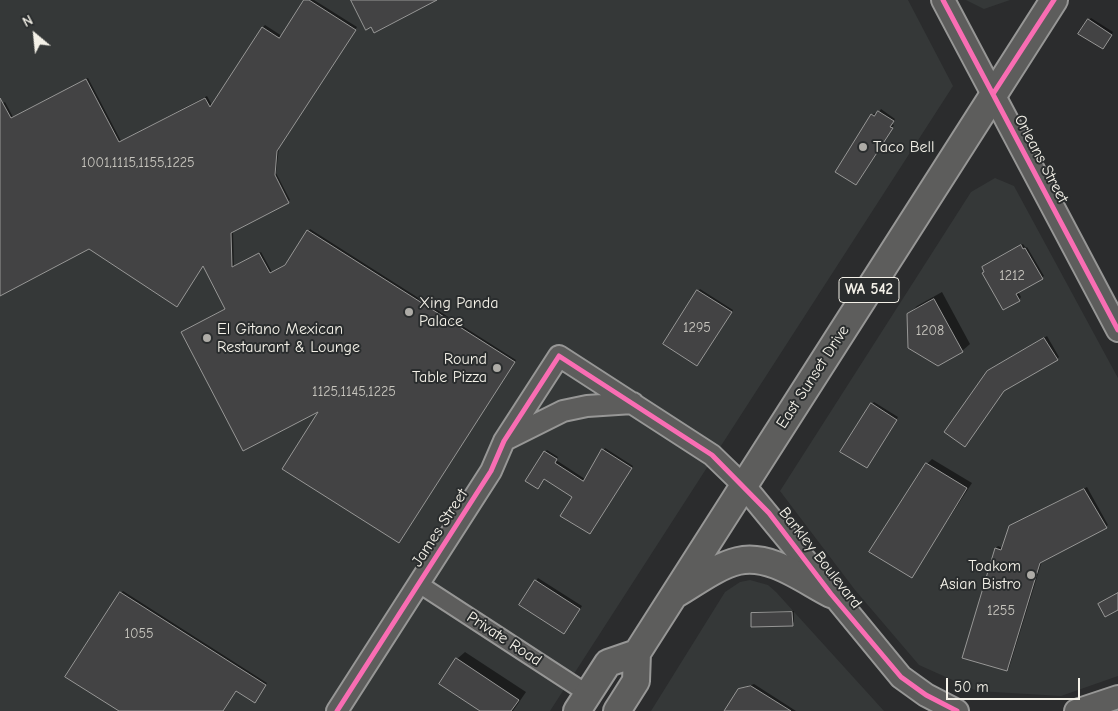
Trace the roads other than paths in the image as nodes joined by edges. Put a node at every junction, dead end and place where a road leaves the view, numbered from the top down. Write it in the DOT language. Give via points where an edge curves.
graph roads {
  1 [pos="943,0"];
  2 [pos="1054,0"];
  3 [pos="993,94"];
  4 [pos="1118,330"];
  5 [pos="559,356"];
  6 [pos="633,403"];
  7 [pos="504,441"];
  8 [pos="744,486"];
  9 [pos="419,584"];
  10 [pos="832,594"];
  11 [pos="673,595"];
  12 [pos="637,653"];
  13 [pos="1118,697"];
  14 [pos="583,702"];
  15 [pos="337,711"];
  16 [pos="617,711"];
  17 [pos="957,711"];
  18 [pos="1076,711"];
  1 -- 3 [label="main road, Orleans Street"];
  2 -- 3 [label="main road, East Sunset Drive / WA 542"];
  3 -- 4 [label="main road, Orleans Street"];
  3 -- 8 [label="main road, East Sunset Drive / WA 542"];
  5 -- 6 [label="street, Barkley Boulevard"];
  5 -- 7 [label="street, James Street"];
  6 -- 7 [label="street" via="564,411"];
  6 -- 8 [label="street, Barkley Boulevard" via="712,455"];
  7 -- 9 [label="street, James Street" via="491,471"];
  8 -- 10 [label="main road, Barkley Boulevard"];
  8 -- 11 [label="main road, East Sunset Drive / WA 542"];
  9 -- 14 [label="street, Private Road"];
  9 -- 15 [label="street, James Street"];
  10 -- 11 [label="main road" via="772,564 751,559 728,564"];
  10 -- 17 [label="main road, Barkley Boulevard" via="901,677"];
  11 -- 12 [label="main road, East Sunset Drive / WA 542"];
  12 -- 14 [label="main road" via="608,663"];
  12 -- 16 [label="main road, East Sunset Drive / WA 542" via="636,681"];
  13 -- 18 [label="main road"];
}
